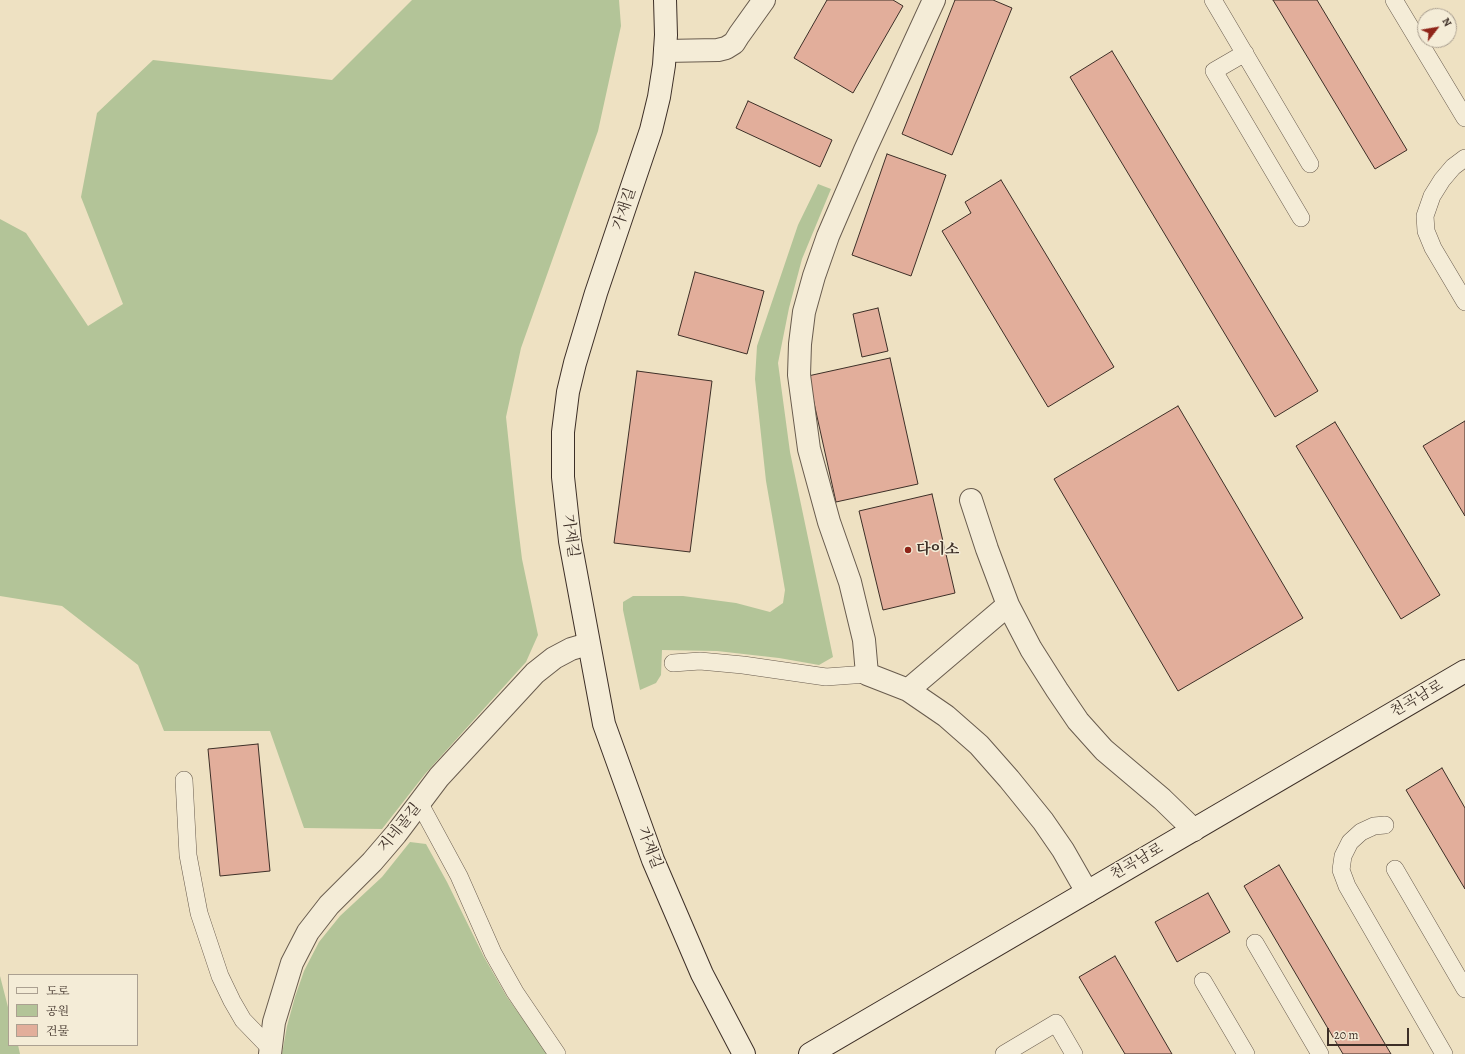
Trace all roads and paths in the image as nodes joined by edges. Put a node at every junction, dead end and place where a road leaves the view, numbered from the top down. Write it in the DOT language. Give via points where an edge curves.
graph roads {
  1 [pos="665,0"];
  2 [pos="764,0"];
  3 [pos="934,0"];
  4 [pos="1213,0"];
  5 [pos="1394,0"];
  6 [pos="665,51"];
  7 [pos="1244,53"];
  8 [pos="1465,118"];
  9 [pos="1465,158"];
  10 [pos="1310,164"];
  11 [pos="1301,218"];
  12 [pos="1465,302"];
  13 [pos="971,500"];
  14 [pos="1008,605"];
  15 [pos="588,644"];
  16 [pos="673,663"];
  17 [pos="1465,671"];
  18 [pos="867,674"];
  19 [pos="908,690"];
  20 [pos="184,780"];
  21 [pos="420,804"];
  22 [pos="1385,826"];
  23 [pos="1194,830"];
  24 [pos="1395,869"];
  25 [pos="1087,892"];
  26 [pos="1255,943"];
  27 [pos="1203,981"];
  28 [pos="1465,989"];
  29 [pos="270,1051"];
  30 [pos="557,1054"];
  31 [pos="744,1054"];
  32 [pos="810,1054"];
  33 [pos="1004,1054"];
  34 [pos="1074,1054"];
  35 [pos="1246,1054"];
  36 [pos="1320,1054"];
  37 [pos="1444,1054"];
  1 -- 6 [label="street, 가재길"];
  2 -- 6 [label="street" via="739,36 726,48"];
  3 -- 18 [label="street" via="828,236 804,312 800,344 799,375 809,449 829,522 850,582 864,640"];
  4 -- 7 [label="lane"];
  5 -- 8 [label="lane"];
  6 -- 15 [label="street, 가재길" via="659,97 651,130 594,300 568,392 563,432 563,477 570,541"];
  7 -- 10 [label="lane"];
  7 -- 11 [label="lane" via="1214,72"];
  9 -- 12 [label="lane" via="1442,180 1432,196 1426,216 1426,231 1433,248"];
  13 -- 14 [label="street"];
  14 -- 19 [label="street"];
  14 -- 23 [label="street" via="1031,650 1078,720 1104,750"];
  15 -- 21 [label="street, 지네골길" via="554,658 535,673 439,776"];
  15 -- 31 [label="street, 가재길" via="604,724 650,852 702,974"];
  16 -- 18 [label="lane" via="700,661 743,664 826,677"];
  17 -- 23 [label="street, 천곡남로"];
  18 -- 19 [label="street"];
  19 -- 25 [label="street" via="946,716 979,745 1009,779 1063,850"];
  20 -- 29 [label="lane" via="188,856 199,913 220,976 232,1002 243,1020"];
  21 -- 29 [label="street, 지네골길" via="372,862 329,905 308,932 292,963 282,994 274,1022"];
  21 -- 30 [label="lane" via="459,876 493,953 515,992"];
  22 -- 37 [label="lane" via="1374,826 1361,832 1350,842 1343,856 1341,870 1347,886"];
  23 -- 25 [label="street, 천곡남로"];
  24 -- 28 [label="lane"];
  25 -- 32 [label="street, 천곡남로"];
  26 -- 36 [label="lane"];
  27 -- 35 [label="lane"];
  33 -- 34 [label="lane" via="1056,1023"];
}
